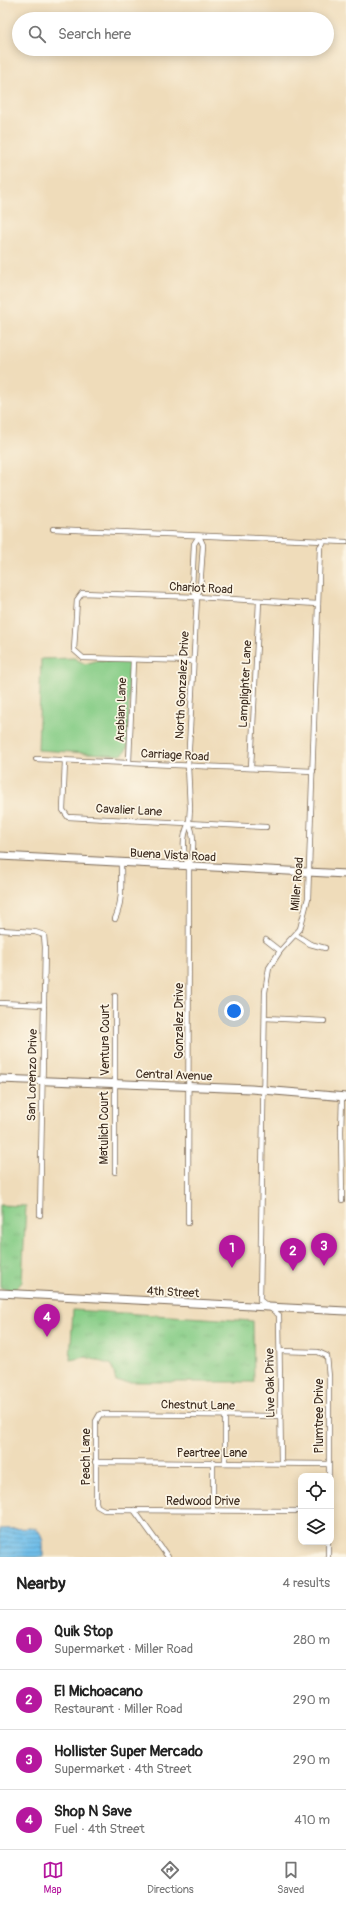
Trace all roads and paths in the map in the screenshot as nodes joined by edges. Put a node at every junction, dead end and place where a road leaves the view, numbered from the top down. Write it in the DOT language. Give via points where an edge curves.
graph roads {
  1 [pos="53,529"];
  2 [pos="199,536"];
  3 [pos="346,542"];
  4 [pos="323,543"];
  5 [pos="197,597"];
  6 [pos="259,601"];
  7 [pos="318,604"];
  8 [pos="133,660"];
  9 [pos="192,662"];
  10 [pos="36,759"];
  11 [pos="65,761"];
  12 [pos="129,762"];
  13 [pos="188,766"];
  14 [pos="251,768"];
  15 [pos="313,771"];
  16 [pos="190,823"];
  17 [pos="266,827"];
  18 [pos="0,856"];
  19 [pos="121,863"];
  20 [pos="189,866"];
  21 [pos="309,872"];
  22 [pos="346,874"];
  23 [pos="115,919"];
  24 [pos="0,930"];
  25 [pos="296,935"];
  26 [pos="266,940"];
  27 [pos="325,948"];
  28 [pos="280,951"];
  29 [pos="115,996"];
  30 [pos="0,1003"];
  31 [pos="44,1005"];
  32 [pos="265,1018"];
  33 [pos="324,1021"];
  34 [pos="0,1079"];
  35 [pos="42,1081"];
  36 [pos="114,1084"];
  37 [pos="189,1086"];
  38 [pos="264,1090"];
  39 [pos="344,1097"];
  40 [pos="114,1172"];
  41 [pos="342,1200"];
  42 [pos="40,1215"];
  43 [pos="188,1223"];
  44 [pos="0,1293"];
  45 [pos="269,1308"];
  46 [pos="346,1311"];
  47 [pos="280,1351"];
  48 [pos="115,1414"];
  49 [pos="225,1416"];
  50 [pos="281,1416"];
  51 [pos="95,1462"];
  52 [pos="213,1462"];
  53 [pos="225,1463"];
  54 [pos="281,1463"];
  55 [pos="329,1464"];
  56 [pos="329,1473"];
  57 [pos="106,1510"];
  58 [pos="134,1510"];
  59 [pos="213,1510"];
  60 [pos="298,1511"];
  61 [pos="328,1545"];
  62 [pos="168,1557"];
  63 [pos="328,1557"];
  1 -- 2 [label="street"];
  2 -- 4 [label="street"];
  2 -- 5 [label="street, North Gonzalez Drive" via="203,545"];
  2 -- 5 [label="street, North Gonzalez Drive" via="194,544 192,588"];
  3 -- 4 [label="street"];
  4 -- 7 [label="street, Miller Road" via="320,546"];
  5 -- 6 [label="street, Chariot Road"];
  5 -- 8 [label="street, Chariot Road" via="82,593 77,600 74,650 82,658"];
  5 -- 9 [label="street, North Gonzalez Drive"];
  6 -- 7 [label="street, Chariot Road"];
  6 -- 14 [label="street, Lamplighter Lane"];
  7 -- 15 [label="street, Miller Road"];
  8 -- 9 [label="street"];
  8 -- 12 [label="street, Arabian Lane"];
  9 -- 13 [label="street, North Gonzalez Drive"];
  10 -- 11 [label="street, Carriage Road"];
  11 -- 12 [label="street, Carriage Road"];
  11 -- 16 [label="street, Cavalier Lane" via="63,810 68,817"];
  12 -- 13 [label="street, Carriage Road"];
  13 -- 14 [label="street, Carriage Road"];
  13 -- 16 [label="street, North Gonzalez Drive"];
  14 -- 15 [label="street, Carriage Road"];
  15 -- 21 [label="street, Miller Road"];
  16 -- 17 [label="street, Cavalier Lane"];
  16 -- 20 [label="street, North Gonzalez Drive" via="193,831 193,857"];
  16 -- 20 [label="street, North Gonzalez Drive" via="185,831 184,857"];
  18 -- 19 [label="street, Buena Vista Road"];
  19 -- 20 [label="street, Buena Vista Road"];
  19 -- 23 [label="street" via="121,900"];
  20 -- 21 [label="street, Buena Vista Road"];
  20 -- 37 [label="street, Gonzalez Drive"];
  21 -- 22 [label="street, Buena Vista Road"];
  21 -- 25 [label="street, Miller Road" via="306,911"];
  24 -- 31 [label="street, San Lorenzo Drive" via="44,935"];
  25 -- 27 [label="street" via="310,944"];
  25 -- 28 [label="street, Miller Road"];
  26 -- 28 [label="street"];
  28 -- 32 [label="street, Miller Road" via="267,974"];
  29 -- 36 [label="street, Ventura Court"];
  30 -- 31 [label="street"];
  31 -- 35 [label="street, San Lorenzo Drive"];
  32 -- 33 [label="street"];
  32 -- 38 [label="street, Miller Road"];
  34 -- 35 [label="street, Central Avenue"];
  35 -- 36 [label="street, Central Avenue"];
  35 -- 42 [label="street, San Lorenzo Drive"];
  36 -- 37 [label="street, Central Avenue"];
  36 -- 40 [label="street, Matulich Court"];
  37 -- 38 [label="street, Central Avenue"];
  37 -- 43 [label="street, Gonzalez Drive"];
  38 -- 39 [label="street, Central Avenue"];
  38 -- 45 [label="street, Miller Road" via="260,1300"];
  39 -- 41 [label="street" via="341,1131"];
  44 -- 45 [label="street, 4th Street"];
  45 -- 46 [label="street, 4th Street"];
  45 -- 47 [label="street, Live Oak Drive" via="279,1315"];
  47 -- 50 [label="street, Live Oak Drive"];
  47 -- 55 [label="street, Plumtree Drive" via="318,1352 327,1356"];
  48 -- 49 [label="street, Chestnut Lane"];
  48 -- 51 [label="street, Peach Lane" via="100,1414 96,1418"];
  49 -- 50 [label="street, Chestnut Lane"];
  49 -- 53 [label="street"];
  50 -- 54 [label="street, Live Oak Drive"];
  51 -- 52 [label="street, Peartree Lane"];
  51 -- 57 [label="street, Peach Lane" via="96,1502 97,1506"];
  52 -- 53 [label="street, Peartree Lane"];
  52 -- 59 [label="street"];
  53 -- 54 [label="street, Peartree Lane"];
  54 -- 55 [label="street, Peartree Lane"];
  55 -- 56 [label="street, Plumtree Drive"];
  57 -- 58 [label="street, Redwood Drive"];
  58 -- 59 [label="street, Redwood Drive"];
  58 -- 62 [label="street"];
  59 -- 60 [label="street, Redwood Drive"];
  61 -- 63 [label="street"];
}
